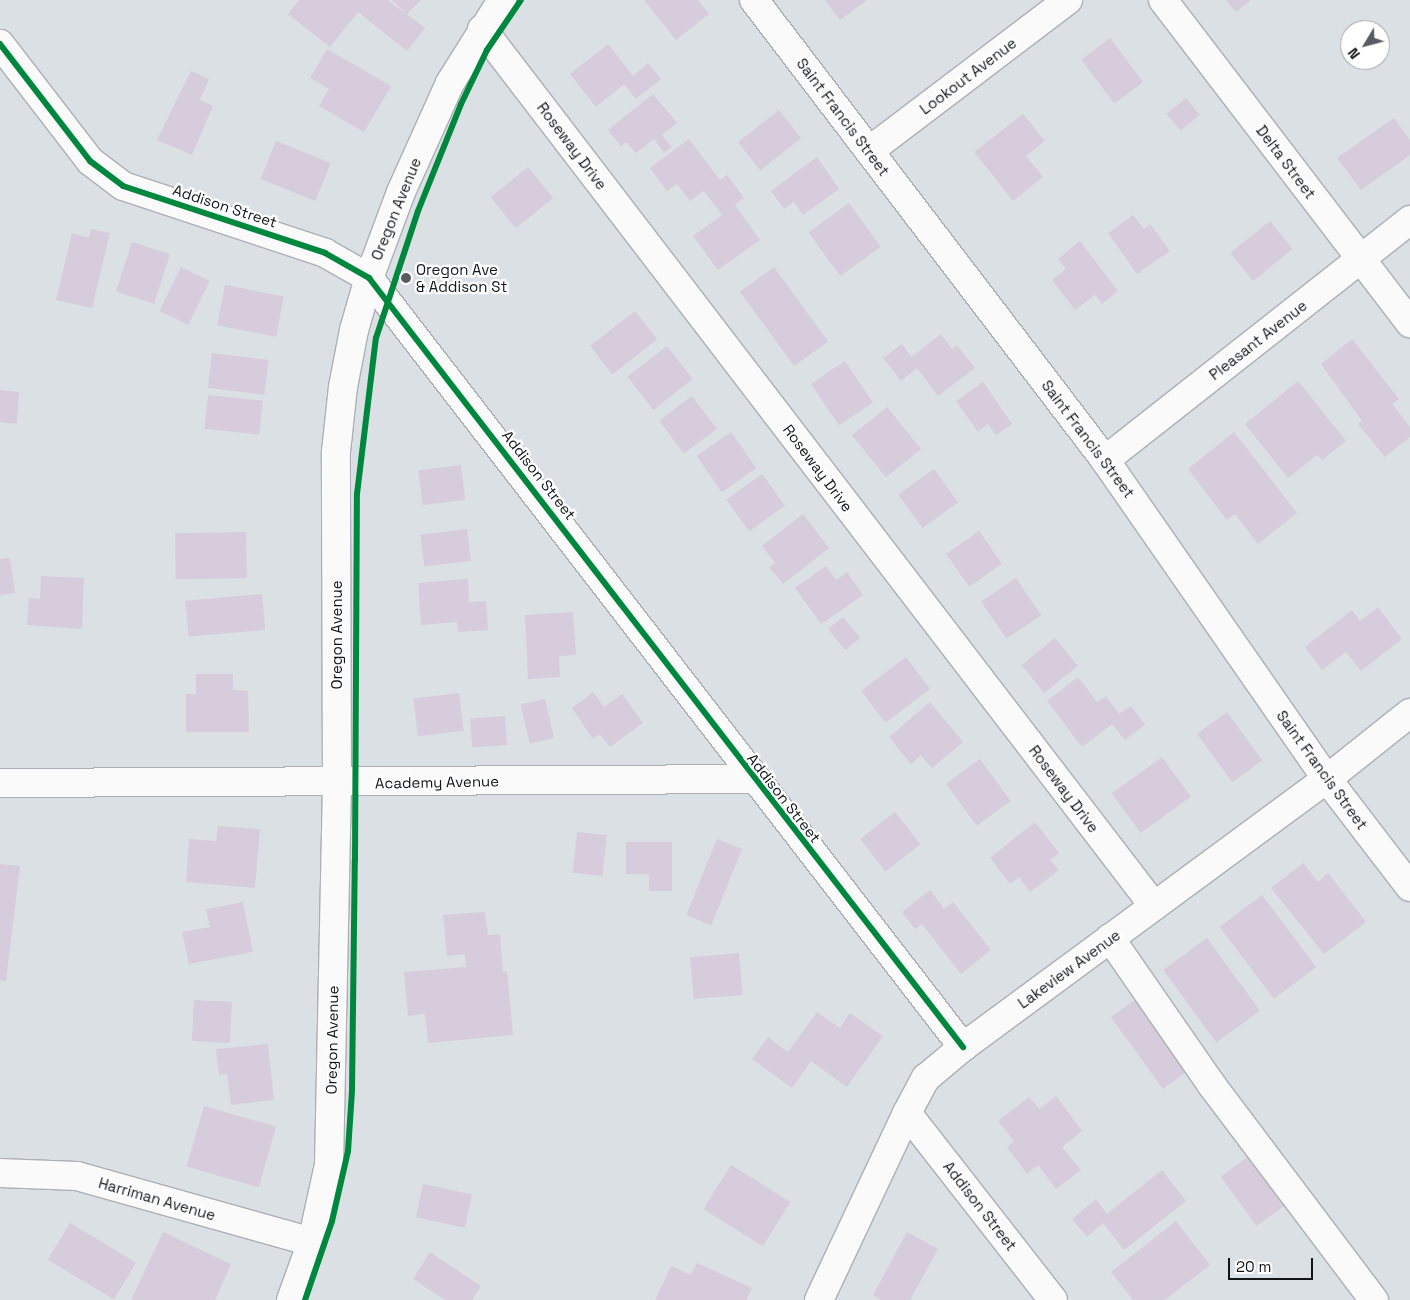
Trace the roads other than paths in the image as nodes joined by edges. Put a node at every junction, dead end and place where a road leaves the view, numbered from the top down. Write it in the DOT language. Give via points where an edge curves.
graph roads {
  1 [pos="502,0"];
  2 [pos="754,0"];
  3 [pos="1068,0"];
  4 [pos="1162,0"];
  5 [pos="482,29"];
  6 [pos="5,62"];
  7 [pos="869,151"];
  8 [pos="1410,220"];
  9 [pos="1361,259"];
  10 [pos="369,278"];
  11 [pos="1410,323"];
  12 [pos="1105,460"];
  13 [pos="1410,713"];
  14 [pos="753,779"];
  15 [pos="1327,779"];
  16 [pos="0,782"];
  17 [pos="337,784"];
  18 [pos="1410,888"];
  19 [pos="1154,906"];
  20 [pos="1110,938"];
  21 [pos="963,1048"];
  22 [pos="907,1113"];
  23 [pos="0,1173"];
  24 [pos="312,1242"];
  25 [pos="291,1300"];
  26 [pos="819,1300"];
  27 [pos="1053,1300"];
  28 [pos="1374,1300"];
  1 -- 5 [label="street, Oregon Avenue"];
  2 -- 7 [label="street, Saint Francis Street"];
  3 -- 7 [label="street, Lookout Avenue"];
  4 -- 9 [label="street, Delta Street"];
  5 -- 10 [label="street, Oregon Avenue" via="446,92 401,192"];
  5 -- 19 [label="street, Roseway Drive"];
  6 -- 10 [label="street, Addison Street" via="90,161 123,186 325,253"];
  7 -- 12 [label="street, Saint Francis Street"];
  8 -- 9 [label="street, Pleasant Avenue"];
  9 -- 11 [label="street, Delta Street"];
  9 -- 12 [label="street, Pleasant Avenue"];
  10 -- 14 [label="street, Addison Street" via="524,475"];
  10 -- 17 [label="street, Oregon Avenue" via="352,339 336,452"];
  12 -- 15 [label="street, Saint Francis Street"];
  13 -- 15 [label="street, Lakeview Avenue"];
  14 -- 17 [label="street, Academy Avenue"];
  14 -- 21 [label="street, Addison Street"];
  15 -- 18 [label="street, Saint Francis Street"];
  15 -- 19 [label="street, Lakeview Avenue"];
  16 -- 17 [label="street, Academy Avenue"];
  17 -- 24 [label="street, Oregon Avenue" via="329,1165"];
  19 -- 20 [label="street, Lakeview Avenue"];
  20 -- 21 [label="street, Lakeview Avenue"];
  20 -- 28 [label="street" via="1211,1084"];
  21 -- 22 [label="street, Lakeview Avenue" via="926,1078"];
  22 -- 26 [label="street, Lakeview Avenue"];
  22 -- 27 [label="street, Addison Street"];
  23 -- 24 [label="street, Harriman Avenue" via="76,1176"];
  24 -- 25 [label="street, Oregon Avenue"];
}
